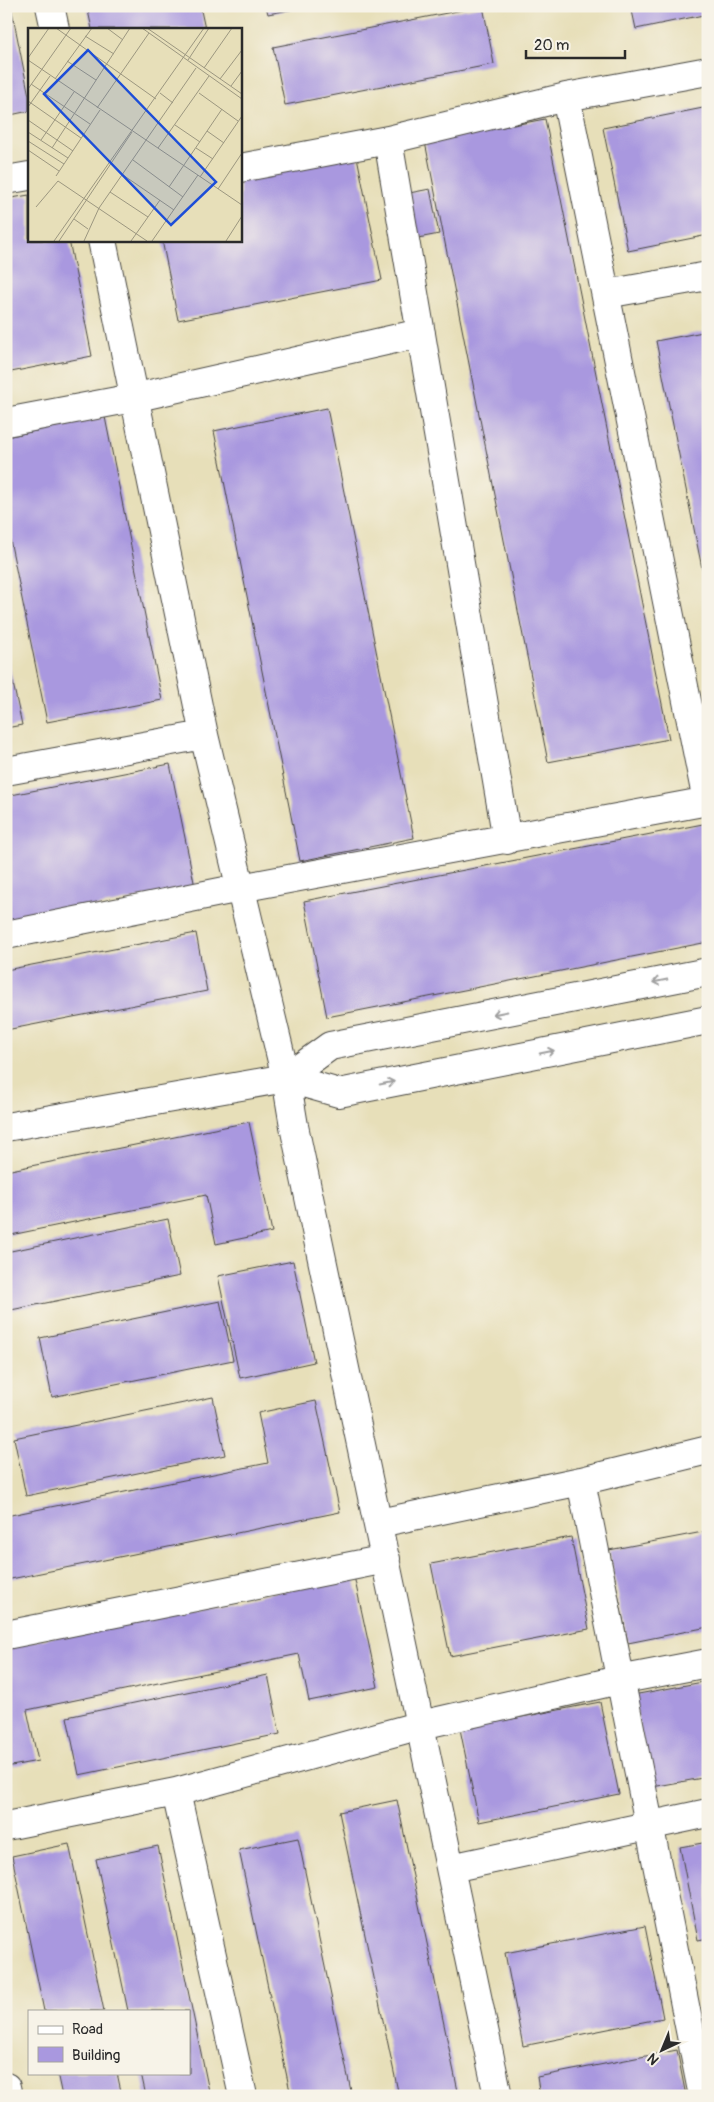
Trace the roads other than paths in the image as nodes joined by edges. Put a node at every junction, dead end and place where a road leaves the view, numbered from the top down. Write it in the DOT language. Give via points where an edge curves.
graph roads {
  1 [pos="50,6"];
  2 [pos="55,28"];
  3 [pos="708,71"];
  4 [pos="566,97"];
  5 [pos="388,140"];
  6 [pos="241,168"];
  7 [pos="28,176"];
  8 [pos="6,180"];
  9 [pos="102,241"];
  10 [pos="708,276"];
  11 [pos="606,294"];
  12 [pos="421,333"];
  13 [pos="133,398"];
  14 [pos="6,422"];
  15 [pos="204,735"];
  16 [pos="6,771"];
  17 [pos="707,801"];
  18 [pos="507,840"];
  19 [pos="240,888"];
  20 [pos="6,935"];
  21 [pos="708,972"];
  22 [pos="708,1020"];
  23 [pos="286,1078"];
  24 [pos="6,1127"];
  25 [pos="708,1450"];
  26 [pos="581,1481"];
  27 [pos="379,1523"];
  28 [pos="386,1559"];
  29 [pos="6,1635"];
  30 [pos="708,1663"];
  31 [pos="619,1680"];
  32 [pos="421,1725"];
  33 [pos="176,1792"];
  34 [pos="708,1813"];
  35 [pos="649,1825"];
  36 [pos="6,1826"];
  37 [pos="451,1868"];
  38 [pos="6,2087"];
  39 [pos="8,2096"];
  40 [pos="243,2096"];
  41 [pos="498,2096"];
  42 [pos="703,2096"];
  1 -- 2 [label="street"];
  3 -- 4 [label="street"];
  4 -- 5 [label="street"];
  4 -- 11 [label="street"];
  5 -- 6 [label="street"];
  5 -- 12 [label="street"];
  7 -- 8 [label="street"];
  9 -- 13 [label="street"];
  10 -- 11 [label="street"];
  11 -- 17 [label="street"];
  12 -- 13 [label="street"];
  12 -- 18 [label="street"];
  13 -- 14 [label="street"];
  13 -- 15 [label="street"];
  15 -- 16 [label="street"];
  15 -- 19 [label="street"];
  17 -- 18 [label="street"];
  18 -- 19 [label="street"];
  19 -- 20 [label="street"];
  19 -- 23 [label="street"];
  21 -- 23 [label="street, one-way" via="330,1046"];
  23 -- 22 [label="street, one-way" via="339,1093"];
  23 -- 24 [label="street"];
  23 -- 27 [label="street"];
  25 -- 26 [label="street"];
  26 -- 27 [label="street"];
  26 -- 31 [label="street"];
  27 -- 28 [label="street"];
  28 -- 29 [label="street"];
  28 -- 32 [label="street"];
  30 -- 31 [label="street"];
  31 -- 32 [label="street"];
  31 -- 35 [label="street"];
  32 -- 33 [label="street"];
  32 -- 37 [label="street"];
  33 -- 36 [label="street"];
  33 -- 40 [label="street"];
  34 -- 35 [label="street"];
  35 -- 37 [label="street"];
  35 -- 42 [label="street"];
  37 -- 41 [label="street"];
  38 -- 39 [label="street"];
}
